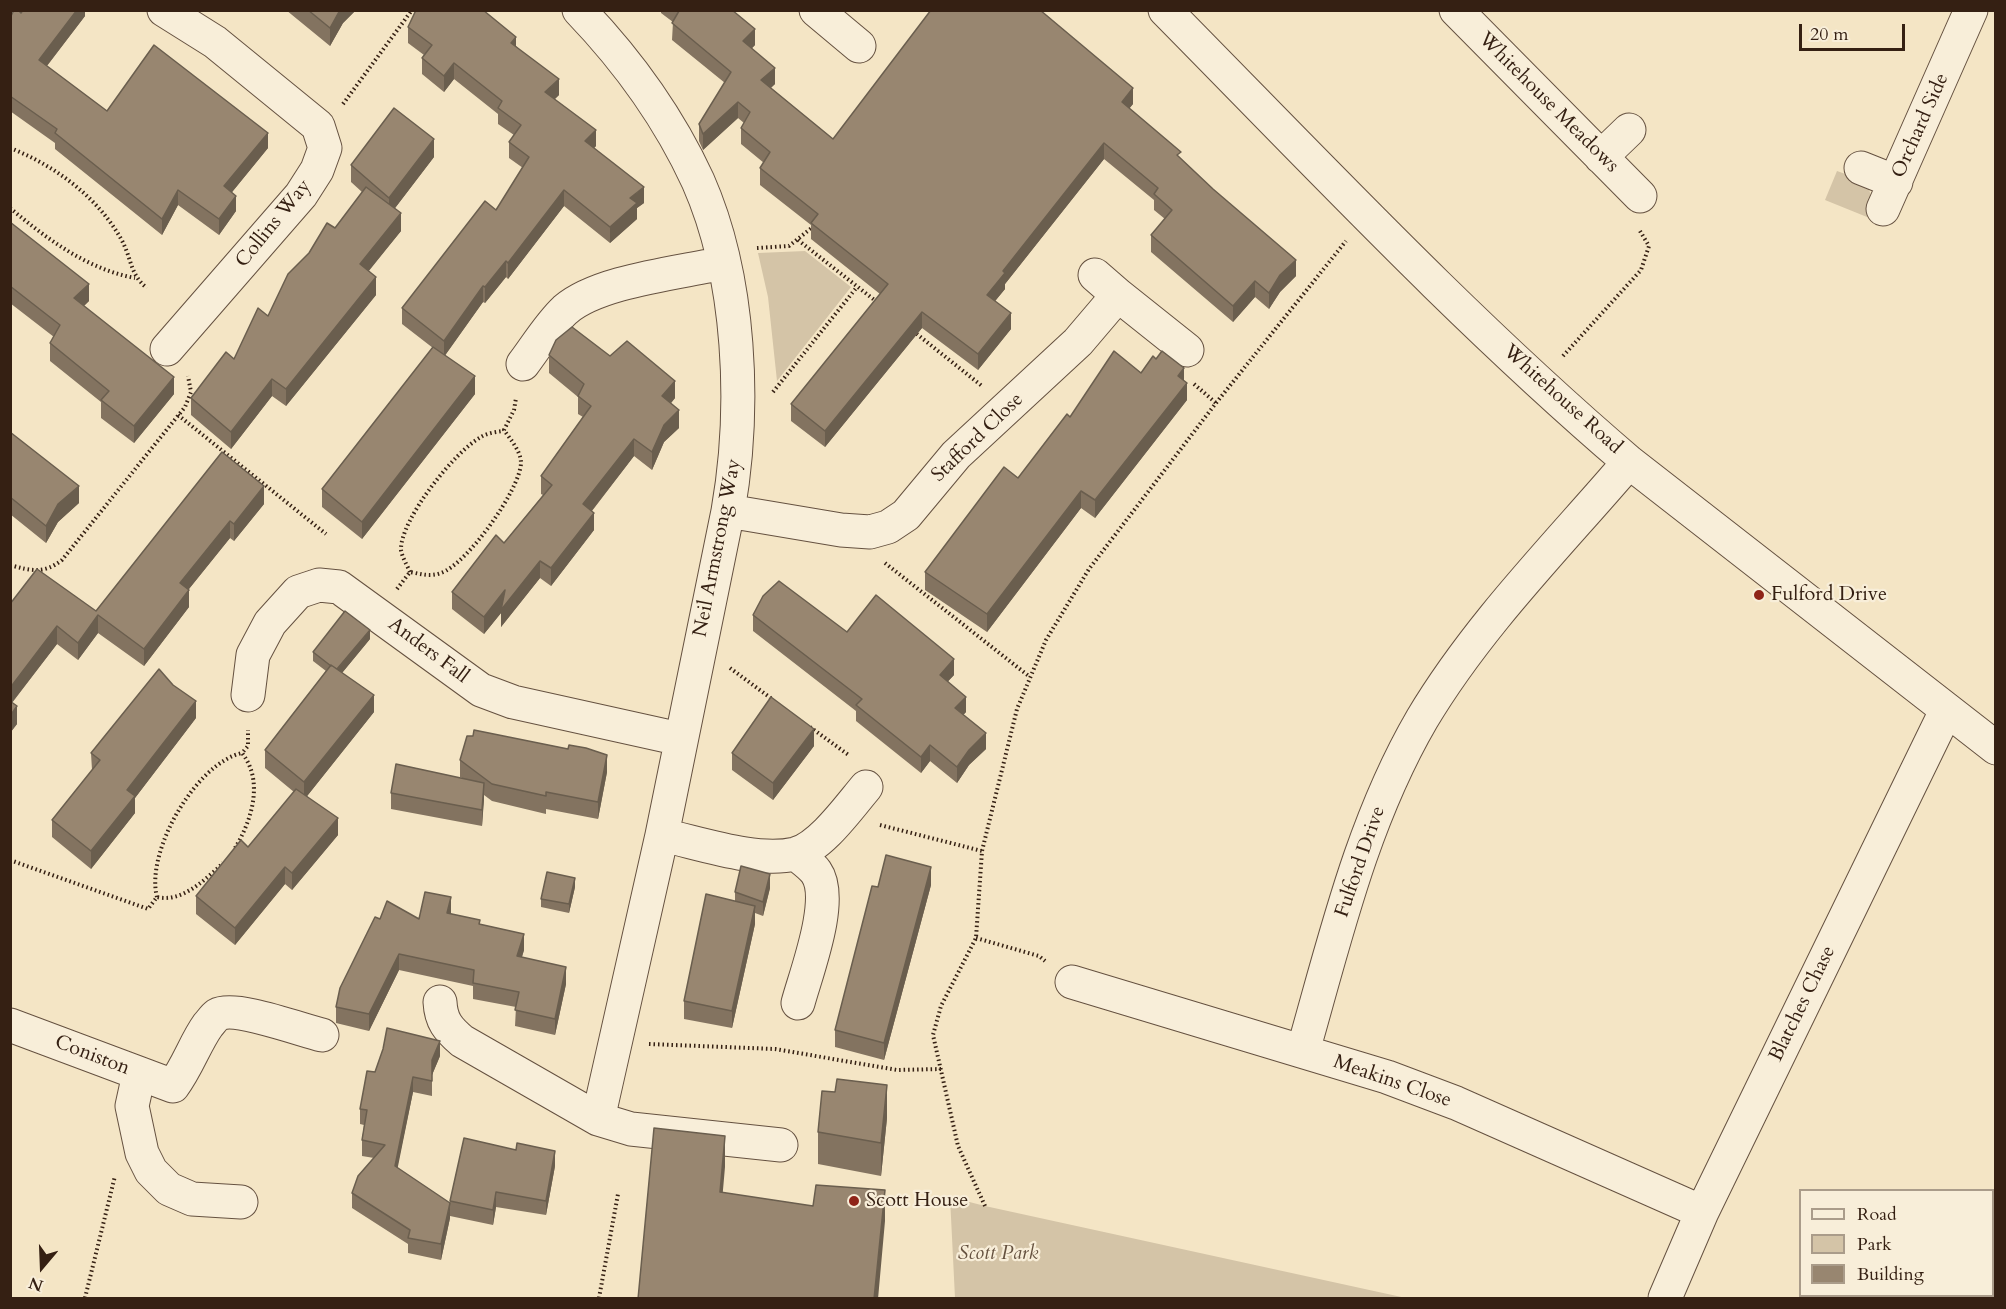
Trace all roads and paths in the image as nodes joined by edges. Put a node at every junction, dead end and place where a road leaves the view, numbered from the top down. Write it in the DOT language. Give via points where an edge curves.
graph roads {
  1 [pos="164,10"];
  2 [pos="412,10"];
  3 [pos="816,10"];
  4 [pos="1165,10"];
  5 [pos="1456,10"];
  6 [pos="1971,10"];
  7 [pos="591,15"];
  8 [pos="859,46"];
  9 [pos="318,126"];
  10 [pos="1629,130"];
  11 [pos="10,148"];
  12 [pos="1601,157"];
  13 [pos="1861,168"];
  14 [pos="1640,196"];
  15 [pos="10,208"];
  16 [pos="1368,215"];
  17 [pos="817,222"];
  18 [pos="798,240"];
  19 [pos="721,257"];
  20 [pos="135,278"];
  21 [pos="857,287"];
  22 [pos="147,288"];
  23 [pos="884,308"];
  24 [pos="911,330"];
  25 [pos="177,359"];
  26 [pos="523,364"];
  27 [pos="1188,365"];
  28 [pos="1540,383"];
  29 [pos="773,392"];
  30 [pos="1216,403"];
  31 [pos="1009,407"];
  32 [pos="178,415"];
  33 [pos="504,430"];
  34 [pos="1629,462"];
  35 [pos="728,511"];
  36 [pos="326,534"];
  37 [pos="882,561"];
  38 [pos="10,565"];
  39 [pos="410,572"];
  40 [pos="379,614"];
  41 [pos="729,668"];
  42 [pos="1030,677"];
  43 [pos="248,696"];
  44 [pos="775,701"];
  45 [pos="1946,711"];
  46 [pos="802,721"];
  47 [pos="1991,734"];
  48 [pos="680,739"];
  49 [pos="248,747"];
  50 [pos="242,753"];
  51 [pos="861,774"];
  52 [pos="874,822"];
  53 [pos="662,835"];
  54 [pos="233,850"];
  55 [pos="982,851"];
  56 [pos="796,854"];
  57 [pos="228,857"];
  58 [pos="10,860"];
  59 [pos="157,897"];
  60 [pos="976,938"];
  61 [pos="1072,982"];
  62 [pos="440,1002"];
  63 [pos="798,1003"];
  64 [pos="10,1025"];
  65 [pos="322,1035"];
  66 [pos="649,1044"];
  67 [pos="1303,1051"];
  68 [pos="941,1069"];
  69 [pos="139,1074"];
  70 [pos="598,1119"];
  71 [pos="781,1145"];
  72 [pos="115,1174"];
  73 [pos="618,1194"];
  74 [pos="241,1202"];
  75 [pos="985,1206"];
  76 [pos="1702,1212"];
  77 [pos="85,1299"];
  78 [pos="599,1299"];
  79 [pos="1665,1299"];
  1 -- 9 [label="street" via="215,42"];
  2 -- 9 [label="path" via="342,106"];
  3 -- 8 [label="street"];
  4 -- 16 [label="street, Whitehouse Road"];
  5 -- 12 [label="street, Whitehouse Meadows"];
  6 -- 13 [label="street, Orchard Side" via="1890,195"];
  7 -- 19 [label="street, Neil Armstrong Way" via="661,113 680,147 698,182"];
  9 -- 25 [label="street, Collins Way" via="325,148 317,170"];
  10 -- 12 [label="street"];
  11 -- 20 [label="path" via="46,165 91,200 121,237"];
  12 -- 14 [label="street, Whitehouse Meadows"];
  14 -- 28 [label="path" via="1625,216 1649,246 1644,264"];
  15 -- 20 [label="path" via="89,263"];
  16 -- 28 [label="street, Whitehouse Road"];
  16 -- 30 [label="path"];
  17 -- 18 [label="path"];
  18 -- 19 [label="path" via="789,246"];
  18 -- 21 [label="path"];
  19 -- 26 [label="street" via="580,299 564,311"];
  19 -- 35 [label="street, Neil Armstrong Way" via="732,318 738,429"];
  20 -- 22 [label="path"];
  21 -- 23 [label="path"];
  21 -- 29 [label="path"];
  24 -- 31 [label="path"];
  25 -- 32 [label="path" via="191,392"];
  26 -- 33 [label="path" via="514,410"];
  27 -- 30 [label="path"];
  27 -- 31 [label="street, Stafford Close" via="1107,285 1078,342"];
  28 -- 34 [label="street, Whitehouse Road"];
  30 -- 42 [label="path" via="1089,569 1046,640"];
  31 -- 35 [label="street, Stafford Close" via="956,455 906,515 888,526 870,532 841,530"];
  32 -- 36 [label="path"];
  32 -- 38 [label="path" via="62,560 47,570 35,572"];
  33 -- 39 [label="path" via="481,436 462,452 405,527 401,550"];
  33 -- 39 [label="path" via="521,462 515,483 490,524 457,565 427,576"];
  34 -- 45 [label="street, Whitehouse Road"];
  34 -- 67 [label="street, Fulford Drive" via="1496,616 1422,720 1397,768 1357,868"];
  35 -- 48 [label="street, Neil Armstrong Way"];
  37 -- 42 [label="path"];
  39 -- 40 [label="path"];
  40 -- 43 [label="street, Anders Fall" via="339,587 319,585 298,592 270,623 253,656"];
  40 -- 48 [label="street, Anders Fall" via="481,690 513,702"];
  41 -- 44 [label="path"];
  42 -- 55 [label="path" via="1017,710"];
  45 -- 47 [label="street, Whitehouse Road"];
  45 -- 76 [label="street, Blatches Chase"];
  46 -- 51 [label="path"];
  48 -- 53 [label="street, Neil Armstrong Way"];
  49 -- 50 [label="path"];
  50 -- 54 [label="path" via="250,764 254,794 242,836"];
  50 -- 59 [label="path" via="220,762 190,794 159,856 153,884"];
  51 -- 56 [label="street" via="835,823"];
  52 -- 55 [label="path"];
  53 -- 56 [label="street" via="754,855"];
  53 -- 70 [label="street, Neil Armstrong Way"];
  55 -- 60 [label="path"];
  56 -- 63 [label="street" via="816,873 823,892 820,923"];
  57 -- 59 [label="path" via="182,895"];
  58 -- 59 [label="path" via="148,909"];
  60 -- 61 [label="path" via="1039,956"];
  60 -- 68 [label="path" via="934,1024 934,1048"];
  61 -- 67 [label="street, Meakins Close"];
  62 -- 70 [label="street" via="446,1027 462,1041"];
  64 -- 69 [label="street, Coniston"];
  65 -- 69 [label="street, Coniston" via="230,1012 217,1015 207,1026 173,1086"];
  66 -- 68 [label="path" via="775,1049 897,1070"];
  67 -- 76 [label="street, Meakins Close" via="1456,1103"];
  68 -- 75 [label="path" via="958,1146"];
  69 -- 74 [label="street" via="132,1106 142,1153 151,1171 169,1189 192,1198"];
  70 -- 71 [label="street" via="631,1129"];
  72 -- 77 [label="path"];
  73 -- 78 [label="path"];
  76 -- 79 [label="street, Blatches Chase"];
}
